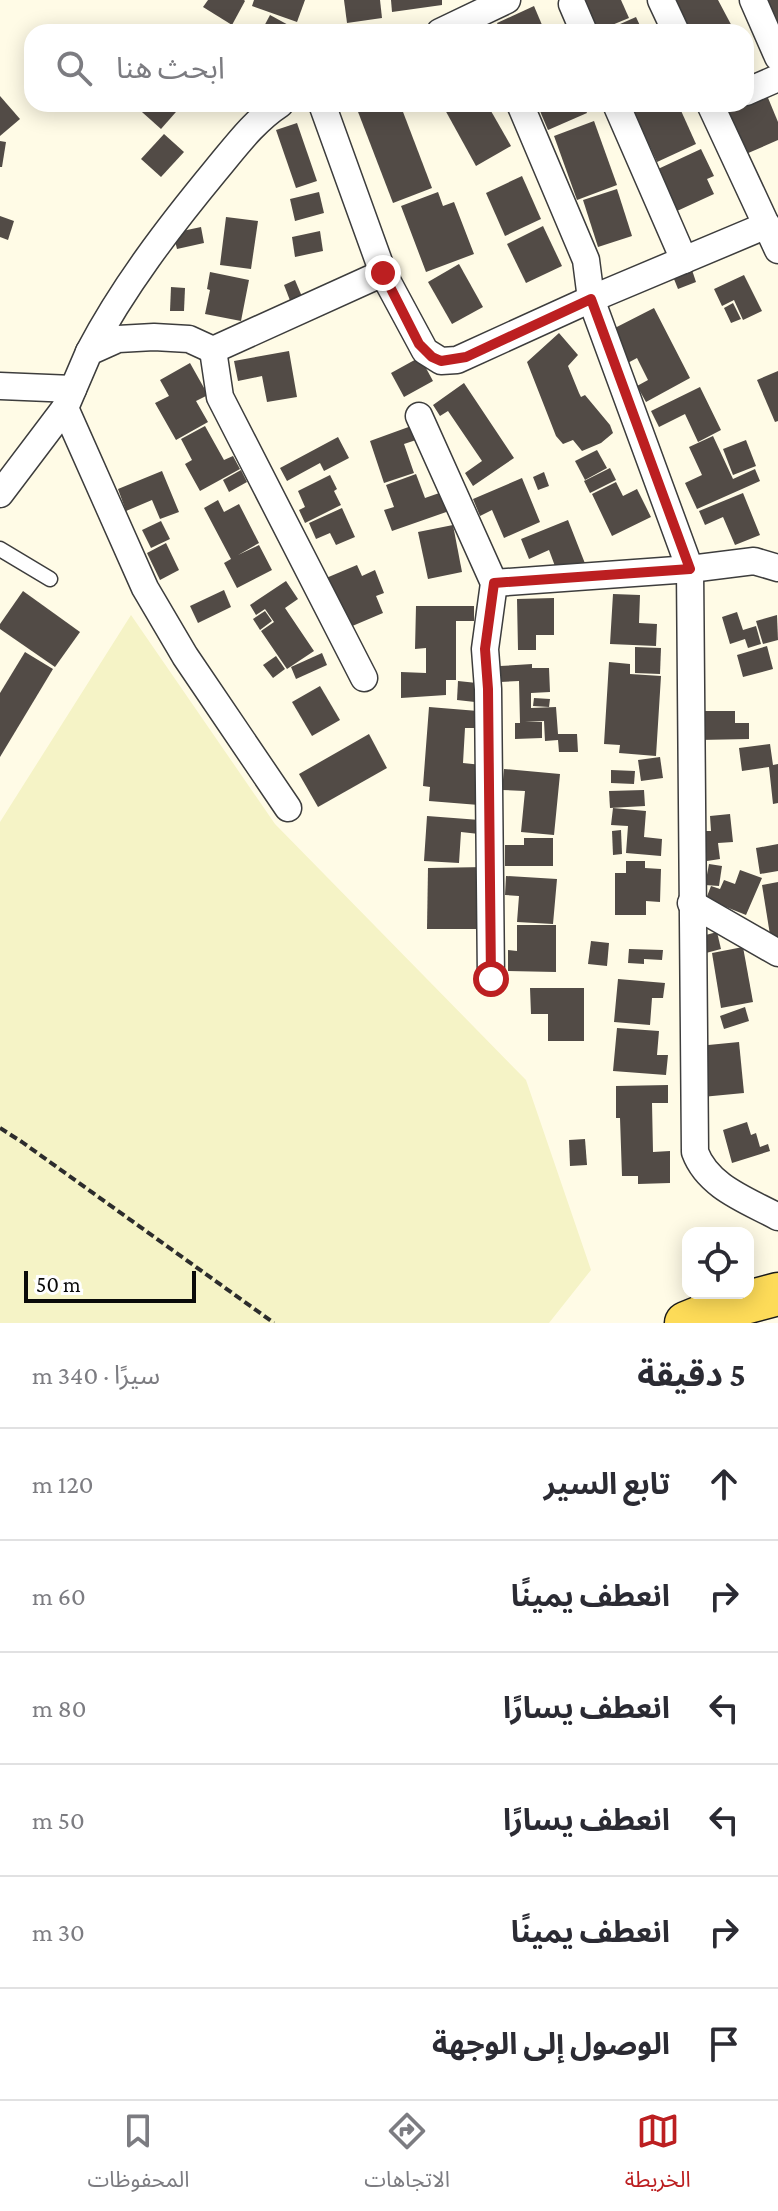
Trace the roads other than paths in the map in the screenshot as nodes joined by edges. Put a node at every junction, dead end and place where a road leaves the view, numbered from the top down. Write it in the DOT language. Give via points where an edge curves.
graph roads {
  1 [pos="507,0"];
  2 [pos="661,0"];
  3 [pos="753,0"];
  4 [pos="572,4"];
  5 [pos="475,5"];
  6 [pos="450,24"];
  7 [pos="581,24"];
  8 [pos="672,24"];
  9 [pos="778,57"];
  10 [pos="778,78"];
  11 [pos="754,88"];
  12 [pos="268,112"];
  13 [pos="325,112"];
  14 [pos="523,112"];
  15 [pos="619,112"];
  16 [pos="714,112"];
  17 [pos="767,225"];
  18 [pos="778,250"];
  19 [pos="684,260"];
  20 [pos="383,273"];
  21 [pos="591,299"];
  22 [pos="213,350"];
  23 [pos="89,352"];
  24 [pos="0,386"];
  25 [pos="69,398"];
  26 [pos="419,416"];
  27 [pos="0,494"];
  28 [pos="0,549"];
  29 [pos="778,568"];
  30 [pos="690,569"];
  31 [pos="50,579"];
  32 [pos="494,583"];
  33 [pos="364,678"];
  34 [pos="288,808"];
  35 [pos="691,903"];
  36 [pos="778,953"];
  37 [pos="491,979"];
  38 [pos="778,1217"];
  39 [pos="778,1294"];
  40 [pos="686,1323"];
  1 -- 5 [label="street"];
  2 -- 8 [label="street"];
  3 -- 9 [label="street"];
  4 -- 7 [label="street"];
  5 -- 6 [label="street"];
  10 -- 11 [label="street"];
  12 -- 23 [label="street" via="202,187 134,277"];
  13 -- 20 [label="street"];
  14 -- 21 [label="street" via="586,260"];
  15 -- 19 [label="street"];
  16 -- 17 [label="street"];
  17 -- 18 [label="street"];
  17 -- 19 [label="street"];
  19 -- 21 [label="street"];
  20 -- 21 [label="street" via="419,344 441,361 466,357"];
  20 -- 22 [label="street"];
  21 -- 30 [label="street"];
  22 -- 23 [label="street" via="189,339 154,337 118,339"];
  22 -- 33 [label="street" via="220,397"];
  23 -- 25 [label="street"];
  24 -- 25 [label="street"];
  25 -- 27 [label="street"];
  25 -- 34 [label="street" via="145,588"];
  26 -- 32 [label="street"];
  28 -- 31 [label="lane"];
  29 -- 30 [label="street" via="754,561"];
  30 -- 32 [label="street"];
  30 -- 35 [label="street"];
  32 -- 37 [label="street" via="485,649"];
  35 -- 36 [label="street"];
  35 -- 38 [label="street" via="695,1152 700,1166 720,1185"];
  39 -- 40 [label="main road"];
}
